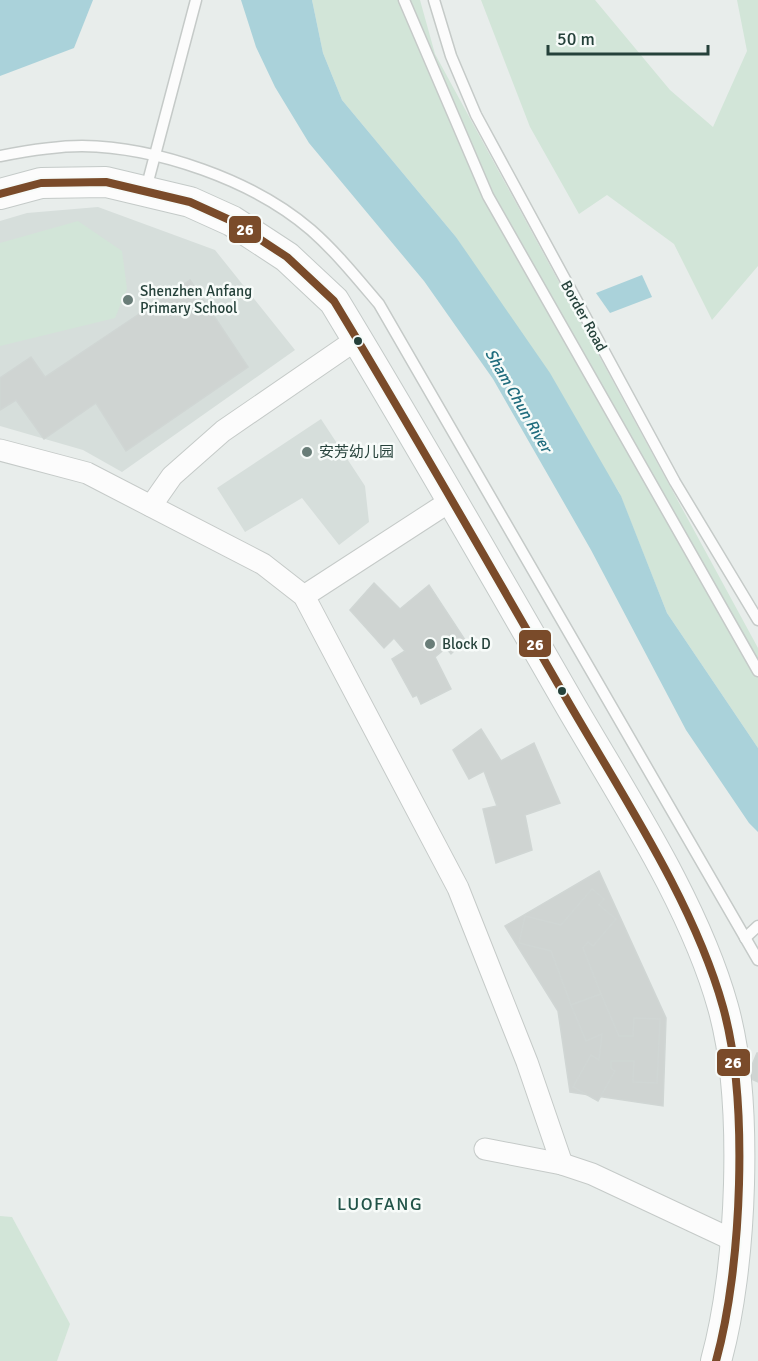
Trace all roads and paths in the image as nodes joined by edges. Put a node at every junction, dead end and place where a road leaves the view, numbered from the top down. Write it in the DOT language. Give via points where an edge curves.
graph roads {
  1 [pos="196,0"];
  2 [pos="404,0"];
  3 [pos="434,0"];
  4 [pos="0,156"];
  5 [pos="156,157"];
  6 [pos="146,189"];
  7 [pos="0,194"];
  8 [pos="357,339"];
  9 [pos="0,450"];
  10 [pos="452,500"];
  11 [pos="151,506"];
  12 [pos="304,596"];
  13 [pos="758,620"];
  14 [pos="758,671"];
  15 [pos="758,926"];
  16 [pos="745,938"];
  17 [pos="758,960"];
  18 [pos="485,1149"];
  19 [pos="562,1164"];
  20 [pos="735,1241"];
  21 [pos="716,1361"];
  1 -- 5 [label="lane"];
  2 -- 14 [label="lane" via="488,196"];
  3 -- 13 [label="lane, Border Road" via="451,57 482,125 675,482"];
  4 -- 5 [label="lane" via="81,146"];
  5 -- 6 [label="lane"];
  5 -- 16 [label="lane" via="218,176 276,205 309,228 346,263 378,304"];
  6 -- 7 [label="main road" via="106,182 41,183"];
  6 -- 8 [label="main road" via="190,202 232,221 287,257 334,301"];
  8 -- 10 [label="main road"];
  8 -- 11 [label="street" via="223,431 172,476"];
  9 -- 11 [label="street" via="87,473"];
  10 -- 12 [label="street"];
  10 -- 20 [label="main road" via="624,799 705,957 723,1007 732,1053 737,1121"];
  11 -- 12 [label="street" via="263,564"];
  12 -- 19 [label="street" via="458,888 527,1062"];
  15 -- 16 [label="lane"];
  16 -- 17 [label="lane"];
  18 -- 19 [label="street"];
  19 -- 20 [label="street" via="592,1174"];
  20 -- 21 [label="main road"];
}
